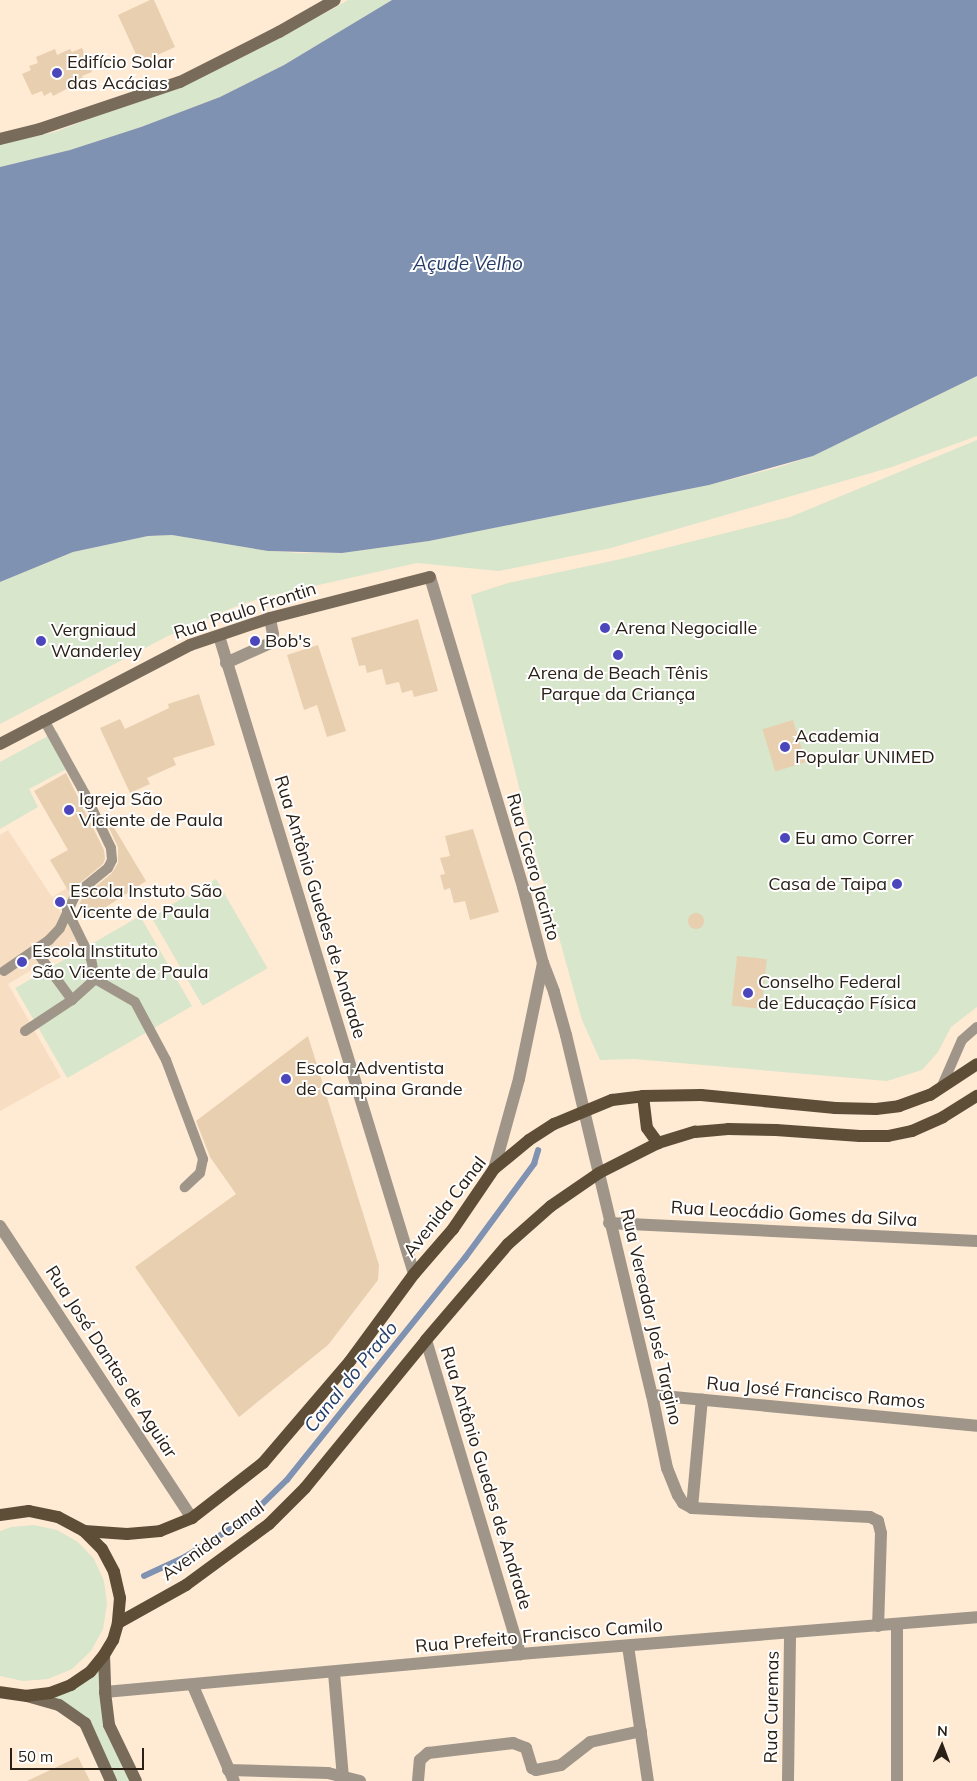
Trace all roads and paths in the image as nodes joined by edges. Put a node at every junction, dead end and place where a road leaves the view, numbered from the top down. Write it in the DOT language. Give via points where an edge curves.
graph roads {
  1 [pos="335,0"];
  2 [pos="0,139"];
  3 [pos="430,577"];
  4 [pos="270,618"];
  5 [pos="219,636"];
  6 [pos="226,663"];
  7 [pos="44,720"];
  8 [pos="0,744"];
  9 [pos="67,910"];
  10 [pos="36,951"];
  11 [pos="542,963"];
  12 [pos="4,970"];
  13 [pos="95,979"];
  14 [pos="72,1000"];
  15 [pos="977,1027"];
  16 [pos="26,1031"];
  17 [pos="977,1064"];
  18 [pos="941,1088"];
  19 [pos="643,1096"];
  20 [pos="977,1096"];
  21 [pos="584,1110"];
  22 [pos="658,1143"];
  23 [pos="494,1170"];
  24 [pos="599,1173"];
  25 [pos="185,1187"];
  26 [pos="609,1223"];
  27 [pos="0,1226"];
  28 [pos="977,1241"];
  29 [pos="414,1274"];
  30 [pos="426,1340"];
  31 [pos="652,1395"];
  32 [pos="702,1399"];
  33 [pos="977,1426"];
  34 [pos="692,1508"];
  35 [pos="0,1516"];
  36 [pos="192,1518"];
  37 [pos="84,1531"];
  38 [pos="977,1617"];
  39 [pos="118,1623"];
  40 [pos="896,1624"];
  41 [pos="878,1626"];
  42 [pos="790,1633"];
  43 [pos="628,1646"];
  44 [pos="520,1654"];
  45 [pos="104,1655"];
  46 [pos="334,1672"];
  47 [pos="193,1686"];
  48 [pos="0,1692"];
  49 [pos="104,1692"];
  50 [pos="27,1696"];
  51 [pos="641,1731"];
  52 [pos="231,1775"];
  53 [pos="342,1777"];
  54 [pos="111,1781"];
  55 [pos="136,1781"];
  56 [pos="360,1781"];
  57 [pos="418,1781"];
  58 [pos="648,1781"];
  59 [pos="788,1781"];
  60 [pos="897,1781"];
  1 -- 2 [label="main road" via="180,82 40,129"];
  3 -- 4 [label="main road, Rua Paulo Frontin"];
  3 -- 11 [label="street, Rua Cicero Jacinto" via="523,887"];
  4 -- 5 [label="main road, Rua Paulo Frontin"];
  4 -- 6 [label="street" via="273,634 270,643"];
  5 -- 6 [label="street, Rua Antônio Guedes de Andrade"];
  5 -- 7 [label="main road, Rua Paulo Frontin" via="190,645"];
  6 -- 29 [label="street, Rua Antônio Guedes de Andrade"];
  7 -- 8 [label="main road, Rua Paulo Frontin"];
  7 -- 9 [label="lane" via="85,794 112,860 108,868 76,894"];
  9 -- 10 [label="lane" via="60,928"];
  9 -- 13 [label="lane" via="91,959"];
  10 -- 12 [label="lane"];
  10 -- 14 [label="lane"];
  11 -- 21 [label="street" via="554,992"];
  11 -- 23 [label="street, Rua Cicero Jacinto" via="519,1079"];
  13 -- 14 [label="lane"];
  13 -- 25 [label="lane" via="134,1002 166,1060 203,1159 200,1172"];
  14 -- 16 [label="lane"];
  15 -- 18 [label="lane" via="962,1040"];
  17 -- 18 [label="main road, Avenida Canal"];
  18 -- 19 [label="main road, Avenida Canal" via="919,1100 876,1109 701,1095"];
  19 -- 21 [label="main road, Avenida Canal" via="612,1100"];
  19 -- 22 [label="main road" via="647,1128"];
  20 -- 22 [label="main road, Avenida Canal" via="944,1118 912,1132 888,1136 728,1129 695,1132"];
  21 -- 23 [label="main road, Avenida Canal" via="529,1140"];
  21 -- 24 [label="street, Rua Vereador José Targino"];
  22 -- 24 [label="main road, Avenida Canal"];
  23 -- 29 [label="main road, Avenida Canal" via="453,1229"];
  24 -- 26 [label="street, Rua Vereador José Targino"];
  24 -- 30 [label="main road, Avenida Canal" via="551,1206 508,1244"];
  26 -- 28 [label="street, Rua Leocádio Gomes da Silva"];
  26 -- 31 [label="street, Rua Vereador José Targino"];
  27 -- 36 [label="street, Rua José Dantas de Aguiar"];
  29 -- 36 [label="main road, Avenida Canal" via="350,1361 263,1463"];
  30 -- 39 [label="main road, Avenida Canal" via="305,1488 269,1524 186,1585"];
  30 -- 44 [label="street, Rua Antônio Guedes de Andrade"];
  31 -- 32 [label="street, Rua José Francisco Ramos"];
  31 -- 34 [label="street, Rua Vereador José Targino" via="668,1468 678,1495"];
  32 -- 33 [label="street, Rua José Francisco Ramos"];
  32 -- 34 [label="street"];
  34 -- 41 [label="street" via="870,1517 878,1521 881,1532"];
  35 -- 37 [label="main road" via="29,1511 58,1517"];
  36 -- 37 [label="main road, Avenida Canal" via="160,1531 128,1534"];
  37 -- 39 [label="main road" via="102,1549 114,1572 120,1598"];
  38 -- 40 [label="street, Rua Prefeito Francisco Camilo"];
  39 -- 45 [label="main road"];
  40 -- 41 [label="street, Rua Prefeito Francisco Camilo"];
  40 -- 60 [label="street"];
  41 -- 42 [label="street, Rua Prefeito Francisco Camilo"];
  42 -- 43 [label="street, Rua Prefeito Francisco Camilo"];
  42 -- 59 [label="street, Rua Curemas"];
  43 -- 44 [label="street, Rua Prefeito Francisco Camilo"];
  43 -- 51 [label="street"];
  44 -- 46 [label="street, Rua Prefeito Francisco Camilo"];
  45 -- 49 [label="main road"];
  45 -- 50 [label="main road" via="90,1672 71,1685 50,1693"];
  46 -- 47 [label="street, Rua Prefeito Francisco Camilo"];
  46 -- 53 [label="street"];
  47 -- 49 [label="street, Rua Prefeito Francisco Camilo"];
  47 -- 52 [label="street"];
  48 -- 50 [label="main road"];
  49 -- 55 [label="main road" via="109,1725"];
  50 -- 54 [label="main road" via="59,1705 85,1723"];
  51 -- 57 [label="street" via="590,1742 562,1765 536,1770 532,1768 526,1748 513,1743 428,1753 420,1760"];
  51 -- 58 [label="street"];
  52 -- 53 [label="street" via="328,1773"];
  53 -- 56 [label="street"];
}
